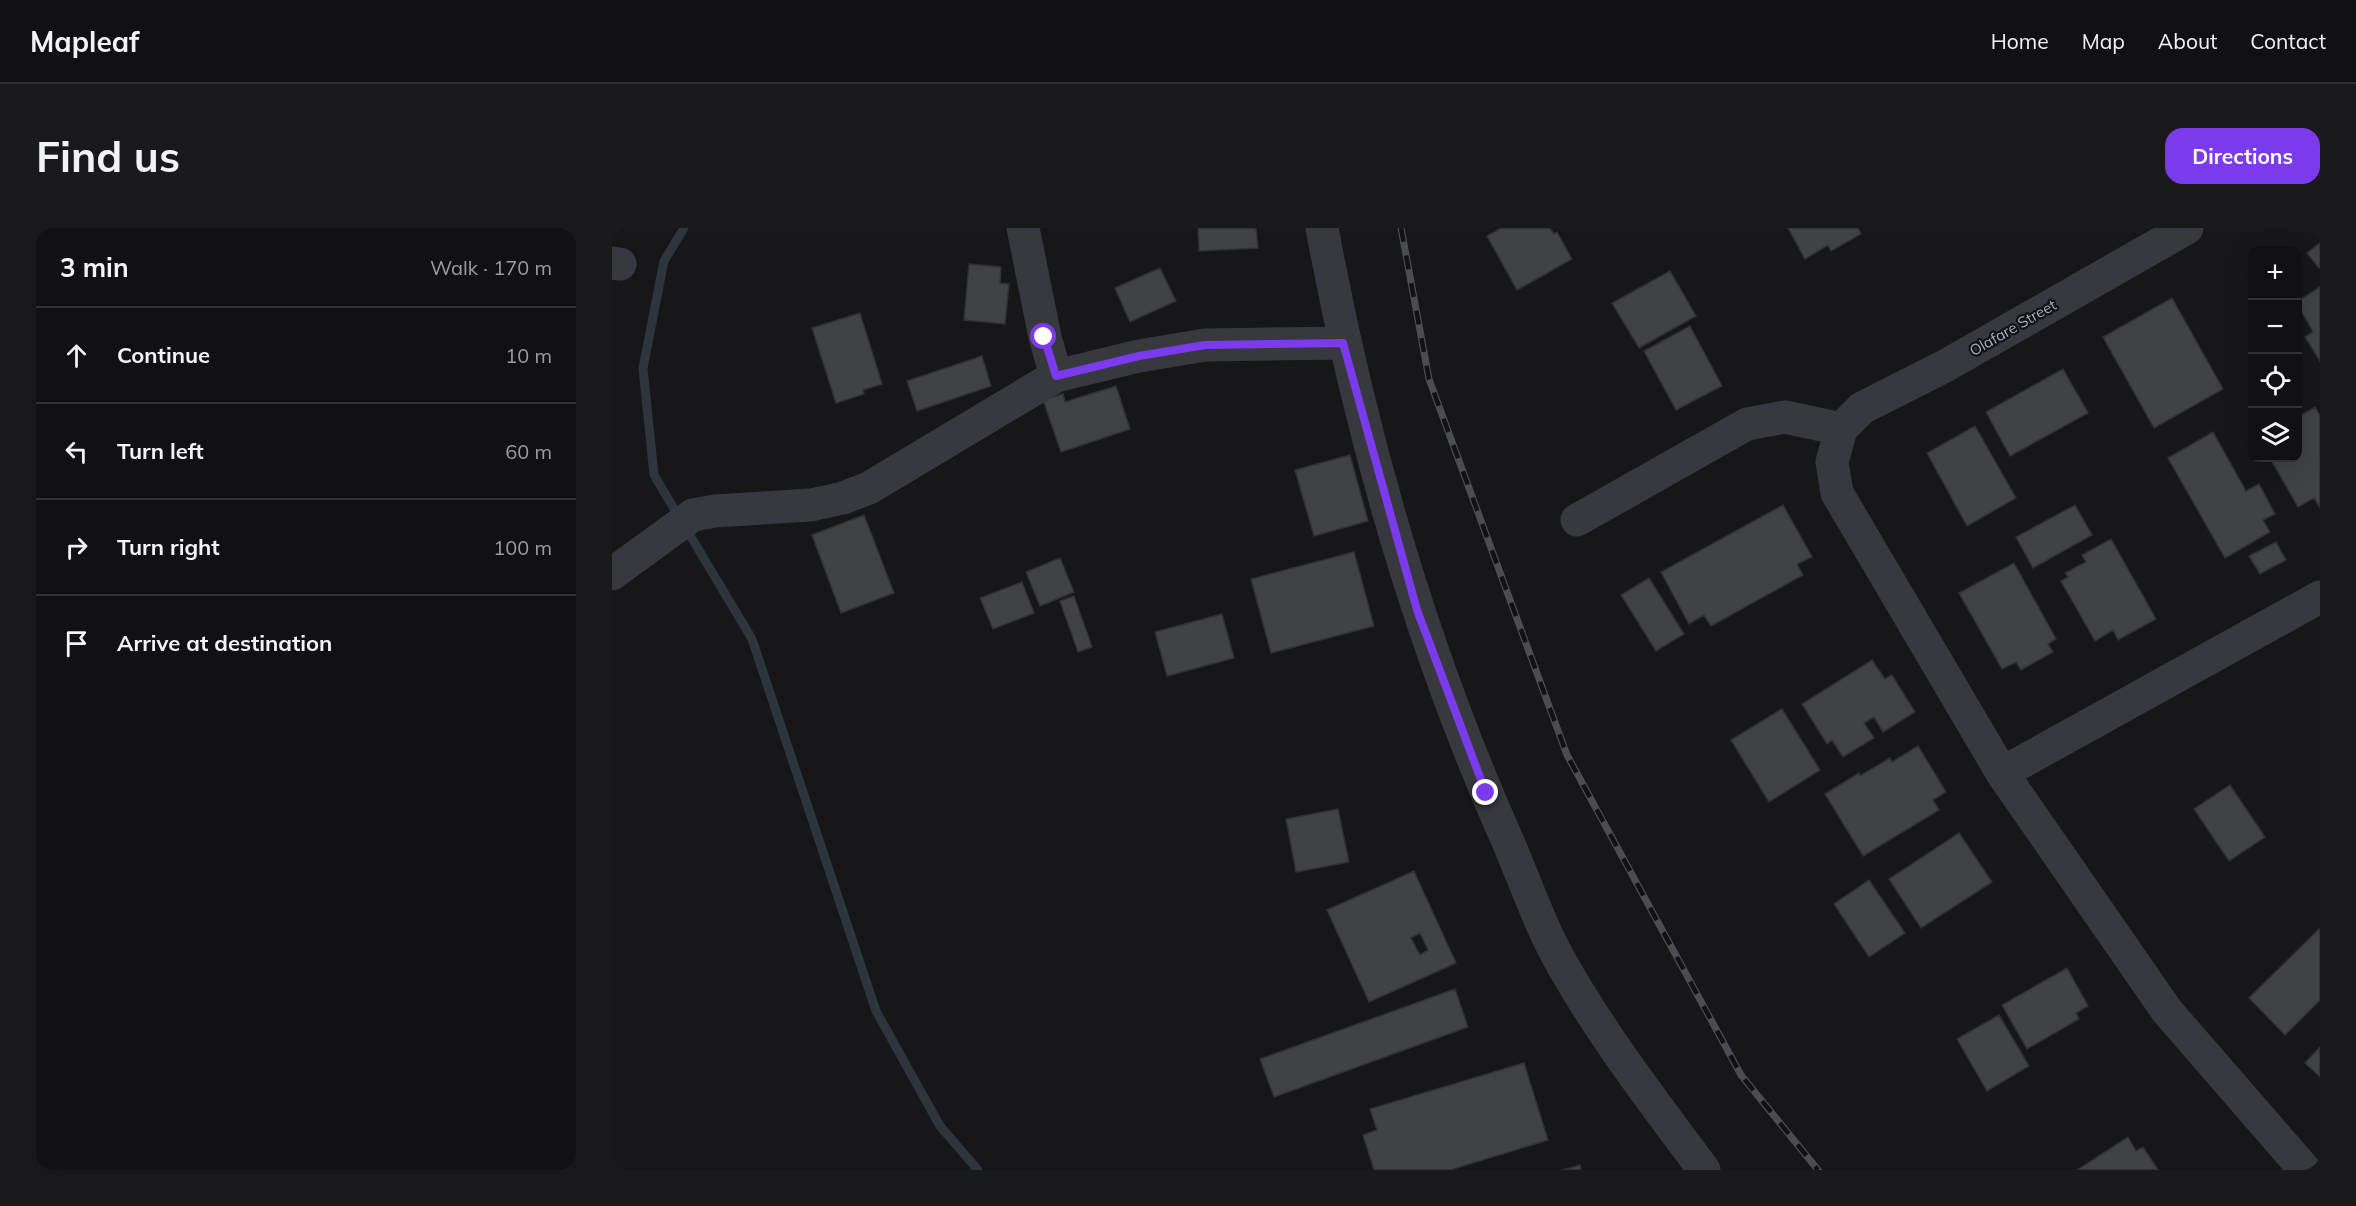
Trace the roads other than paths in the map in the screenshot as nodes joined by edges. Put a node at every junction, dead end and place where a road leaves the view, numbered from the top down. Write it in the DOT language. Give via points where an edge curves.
graph roads {
  1 [pos="1023,228"];
  2 [pos="1322,228"];
  3 [pos="2187,228"];
  4 [pos="1343,343"];
  5 [pos="1056,376"];
  6 [pos="1840,429"];
  7 [pos="1577,520"];
  8 [pos="612,574"];
  9 [pos="2320,597"];
  10 [pos="2002,773"];
  11 [pos="1704,1170"];
  12 [pos="2306,1170"];
  1 -- 5 [label="street" via="1044,337"];
  2 -- 4 [label="street"];
  3 -- 6 [label="street, Olafare Street" via="1946,366 1862,408"];
  4 -- 5 [label="street" via="1205,345"];
  4 -- 11 [label="street" via="1417,610 1486,793 1562,965 1633,1076"];
  5 -- 8 [label="street" via="869,489 811,505 704,513"];
  6 -- 7 [label="street" via="1785,417 1747,424"];
  6 -- 10 [label="street" via="1832,462 1837,493"];
  9 -- 10 [label="street"];
  10 -- 12 [label="street" via="2167,1011"];
}
